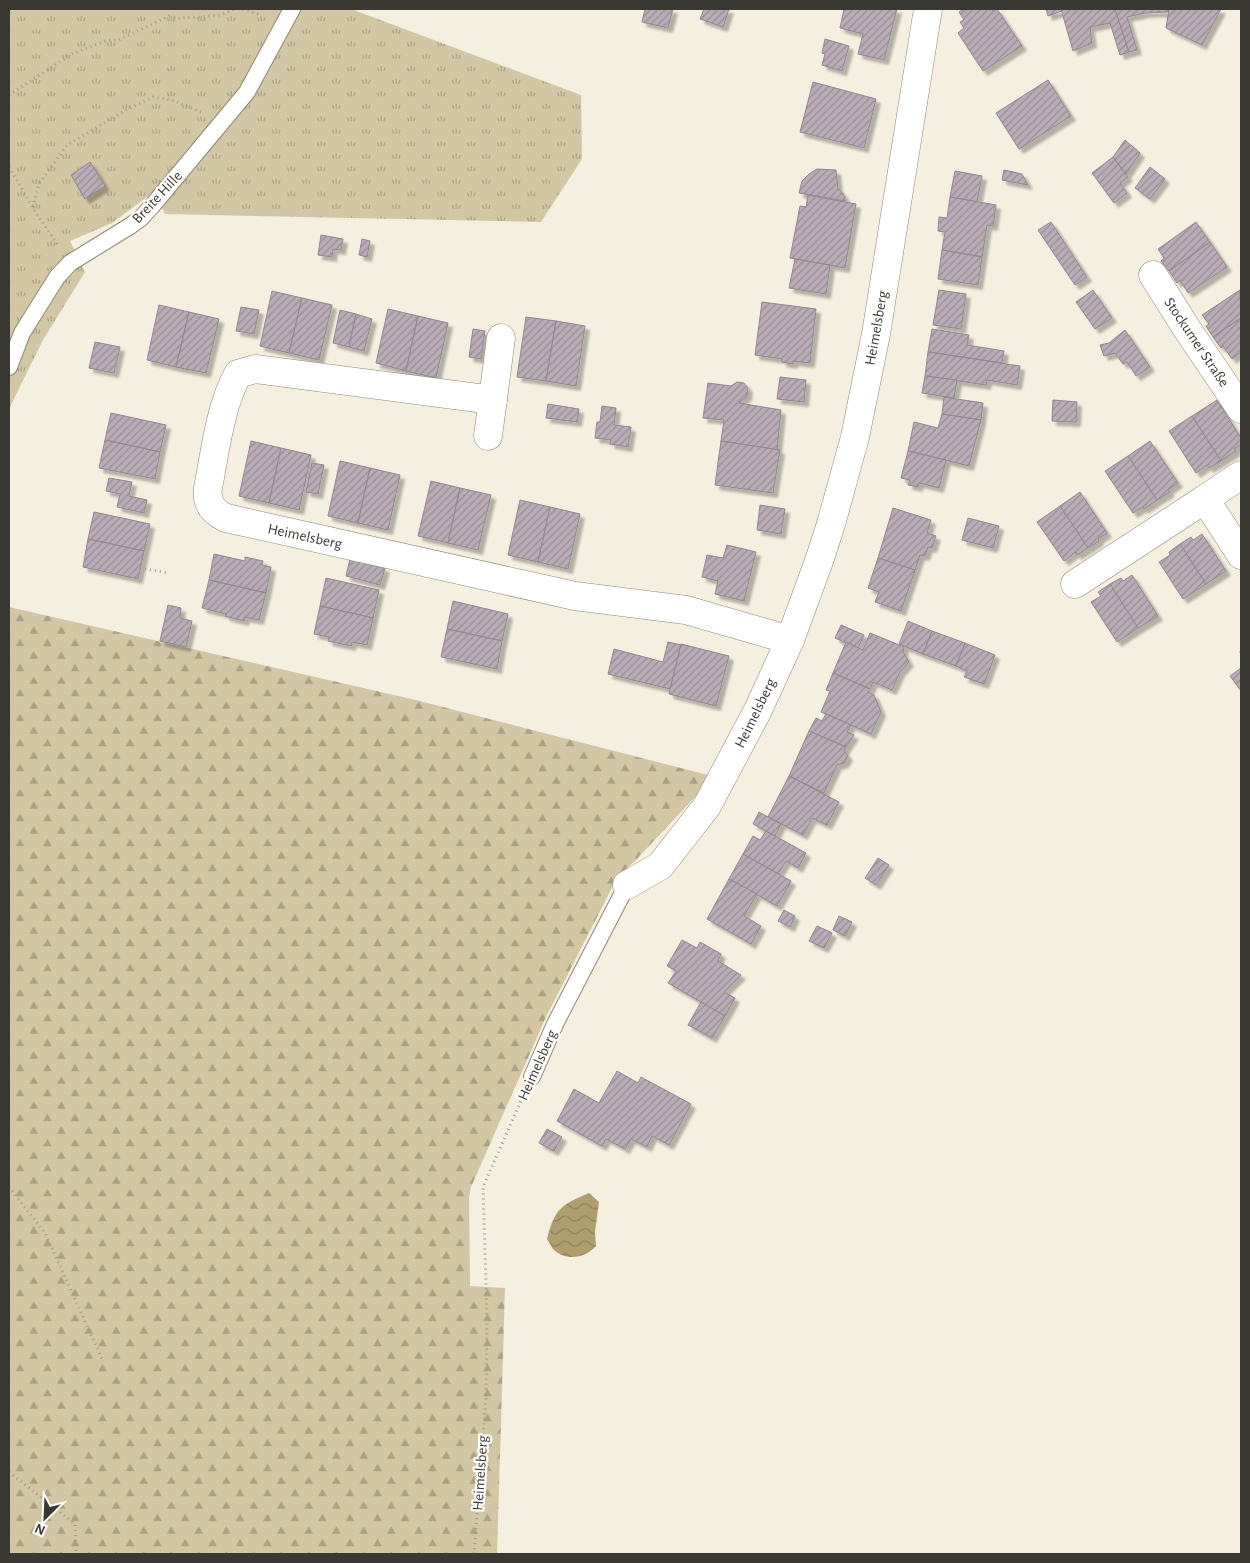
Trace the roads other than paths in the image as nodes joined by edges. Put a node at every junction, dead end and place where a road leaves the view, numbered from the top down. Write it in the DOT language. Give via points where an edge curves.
graph roads {
  1 [pos="292,9"];
  2 [pos="928,9"];
  3 [pos="1153,275"];
  4 [pos="501,338"];
  5 [pos="9,367"];
  6 [pos="493,400"];
  7 [pos="1241,409"];
  8 [pos="488,436"];
  9 [pos="1241,475"];
  10 [pos="1205,499"];
  11 [pos="1241,555"];
  12 [pos="1075,584"];
  13 [pos="790,640"];
  14 [pos="627,885"];
  15 [pos="532,1077"];
  1 -- 5 [label="lane, Breite Hille" via="247,92 141,218 70,263 57,278 22,333"];
  2 -- 13 [label="street, Heimelsberg" via="876,334 855,437 832,524"];
  3 -- 7 [label="street, Stockumer Straße"];
  4 -- 6 [label="street"];
  6 -- 8 [label="street"];
  6 -- 13 [label="street, Heimelsberg" via="255,369 238,374 226,403 208,500 214,511 226,518 575,596 686,610"];
  9 -- 10 [label="street"];
  10 -- 11 [label="street"];
  10 -- 12 [label="street"];
  13 -- 14 [label="street, Heimelsberg" via="758,710 707,806 660,866"];
  14 -- 15 [label="lane, Heimelsberg" via="555,1024"];
}
